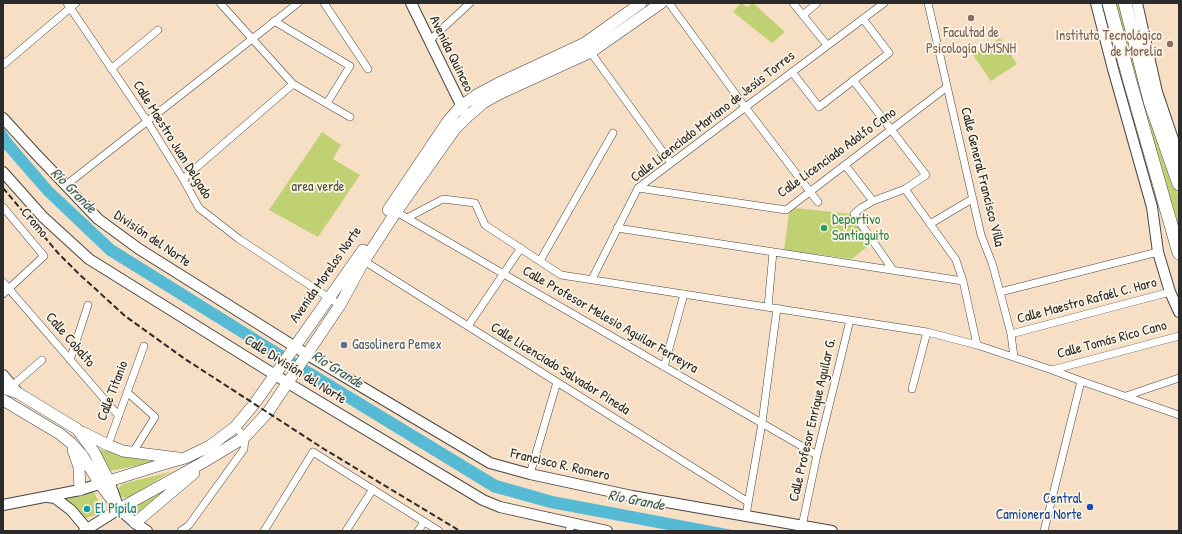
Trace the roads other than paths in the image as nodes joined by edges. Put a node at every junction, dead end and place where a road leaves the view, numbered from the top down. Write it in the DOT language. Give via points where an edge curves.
graph roads {
  1 [pos="76,3"];
  2 [pos="220,3"];
  3 [pos="298,3"];
  4 [pos="324,3"];
  5 [pos="411,3"];
  6 [pos="470,3"];
  7 [pos="641,3"];
  8 [pos="661,3"];
  9 [pos="669,3"];
  10 [pos="793,3"];
  11 [pos="817,3"];
  12 [pos="884,3"];
  13 [pos="928,3"];
  14 [pos="1096,3"];
  15 [pos="1109,3"];
  16 [pos="1125,3"];
  17 [pos="1137,3"];
  18 [pos="69,6"];
  19 [pos="803,15"];
  20 [pos="863,19"];
  21 [pos="274,21"];
  22 [pos="158,30"];
  23 [pos="252,39"];
  24 [pos="430,40"];
  25 [pos="827,46"];
  26 [pos="588,47"];
  27 [pos="3,65"];
  28 [pos="111,69"];
  29 [pos="368,69"];
  30 [pos="792,72"];
  31 [pos="853,80"];
  32 [pos="293,84"];
  33 [pos="947,87"];
  34 [pos="327,103"];
  35 [pos="461,106"];
  36 [pos="745,107"];
  37 [pos="1126,112"];
  38 [pos="350,117"];
  39 [pos="467,117"];
  40 [pos="3,118"];
  41 [pos="147,121"];
  42 [pos="891,130"];
  43 [pos="613,133"];
  44 [pos="1179,157"];
  45 [pos="671,163"];
  46 [pos="845,165"];
  47 [pos="3,172"];
  48 [pos="183,179"];
  49 [pos="1179,184"];
  50 [pos="66,185"];
  51 [pos="638,188"];
  52 [pos="905,189"];
  53 [pos="810,192"];
  54 [pos="972,199"];
  55 [pos="873,201"];
  56 [pos="818,202"];
  57 [pos="3,207"];
  58 [pos="392,210"];
  59 [pos="407,218"];
  60 [pos="1169,220"];
  61 [pos="930,224"];
  62 [pos="617,228"];
  63 [pos="521,248"];
  64 [pos="773,252"];
  65 [pos="1158,252"];
  66 [pos="1179,253"];
  67 [pos="361,259"];
  68 [pos="540,261"];
  69 [pos="893,270"];
  70 [pos="503,274"];
  71 [pos="592,280"];
  72 [pos="963,281"];
  73 [pos="3,282"];
  74 [pos="6,291"];
  75 [pos="1000,292"];
  76 [pos="1170,292"];
  77 [pos="684,294"];
  78 [pos="329,298"];
  79 [pos="88,305"];
  80 [pos="340,305"];
  81 [pos="768,307"];
  82 [pos="777,308"];
  83 [pos="1179,312"];
  84 [pos="850,320"];
  85 [pos="468,326"];
  86 [pos="926,332"];
  87 [pos="1011,334"];
  88 [pos="1179,336"];
  89 [pos="977,345"];
  90 [pos="144,346"];
  91 [pos="292,350"];
  92 [pos="1014,357"];
  93 [pos="306,358"];
  94 [pos="42,360"];
  95 [pos="70,360"];
  96 [pos="664,367"];
  97 [pos="1052,370"];
  98 [pos="275,374"];
  99 [pos="3,375"];
  100 [pos="1179,378"];
  101 [pos="291,379"];
  102 [pos="557,382"];
  103 [pos="1082,382"];
  104 [pos="11,389"];
  105 [pos="912,389"];
  106 [pos="126,392"];
  107 [pos="1126,396"];
  108 [pos="3,400"];
  109 [pos="118,415"];
  110 [pos="1179,415"];
  111 [pos="762,423"];
  112 [pos="235,427"];
  113 [pos="77,429"];
  114 [pos="60,434"];
  115 [pos="245,437"];
  116 [pos="108,446"];
  117 [pos="133,452"];
  118 [pos="817,455"];
  119 [pos="185,458"];
  120 [pos="202,464"];
  121 [pos="530,474"];
  122 [pos="105,483"];
  123 [pos="373,489"];
  124 [pos="80,490"];
  125 [pos="46,497"];
  126 [pos="748,502"];
  127 [pos="3,505"];
  128 [pos="119,509"];
  129 [pos="746,515"];
  130 [pos="424,522"];
  131 [pos="135,523"];
  132 [pos="802,526"];
  133 [pos="571,527"];
  134 [pos="85,530"];
  135 [pos="147,531"];
  136 [pos="181,531"];
  137 [pos="264,531"];
  138 [pos="346,531"];
  139 [pos="418,531"];
  140 [pos="439,531"];
  141 [pos="608,531"];
  142 [pos="832,531"];
  143 [pos="1044,531"];
  1 -- 18 [label="street"];
  2 -- 23 [label="street"];
  3 -- 21 [label="street"];
  4 -- 29 [label="street"];
  5 -- 24 [label="main road, Avenida Quinceo"];
  6 -- 24 [label="street"];
  7 -- 26 [label="main road, Avenida Morelos Norte"];
  8 -- 26 [label="main road, Avenida Morelos Norte"];
  9 -- 36 [label="street"];
  10 -- 19 [label="street"];
  11 -- 19 [label="street"];
  12 -- 20 [label="street, Calle Licenciado Mariano de Jesús Torres"];
  13 -- 33 [label="street, Calle General Francisco Villa"];
  14 -- 37 [label="main road"];
  15 -- 60 [label="highway"];
  16 -- 49 [label="highway" via="1150,101"];
  17 -- 44 [label="main road" via="1157,92"];
  18 -- 27 [label="street"];
  18 -- 28 [label="street, Calle Maestro Juan Delgado"];
  19 -- 25 [label="street"];
  20 -- 25 [label="street, Calle Licenciado Mariano de Jesús Torres"];
  20 -- 31 [label="street" via="889,53"];
  21 -- 23 [label="street"];
  21 -- 34 [label="street" via="350,66"];
  22 -- 28 [label="street"];
  23 -- 32 [label="street"];
  23 -- 41 [label="street"];
  24 -- 35 [label="main road, Avenida Quinceo"];
  25 -- 30 [label="street, Calle Licenciado Mariano de Jesús Torres"];
  26 -- 35 [label="main road, Avenida Morelos Norte" via="484,90"];
  26 -- 39 [label="main road, Avenida Morelos Norte" via="501,92 482,103"];
  26 -- 45 [label="street"];
  28 -- 41 [label="street, Calle Maestro Juan Delgado"];
  30 -- 31 [label="street" via="819,107"];
  30 -- 36 [label="street, Calle Licenciado Mariano de Jesús Torres"];
  31 -- 42 [label="street"];
  32 -- 34 [label="street"];
  32 -- 48 [label="street"];
  33 -- 42 [label="street, Calle Licenciado Adolfo Cano"];
  33 -- 54 [label="street, Calle General Francisco Villa"];
  34 -- 38 [label="street"];
  35 -- 39 [label="main road, Avenida Quinceo"];
  35 -- 58 [label="main road, Avenida Morelos Norte" via="448,121"];
  36 -- 45 [label="street, Calle Licenciado Mariano de Jesús Torres"];
  36 -- 53 [label="street"];
  37 -- 60 [label="main road"];
  37 -- 65 [label="main road" via="1152,206"];
  39 -- 58 [label="main road, Avenida Morelos Norte"];
  40 -- 50 [label="main road, División del Norte"];
  41 -- 48 [label="street, Calle Maestro Juan Delgado"];
  41 -- 50 [label="street"];
  42 -- 46 [label="street, Calle Licenciado Adolfo Cano"];
  42 -- 52 [label="street" via="926,175"];
  43 -- 68 [label="street"];
  45 -- 51 [label="street, Calle Licenciado Mariano de Jesús Torres"];
  46 -- 53 [label="street, Calle Licenciado Adolfo Cano"];
  46 -- 55 [label="street"];
  47 -- 98 [label="main road, Calle División del Norte" via="43,217 89,259"];
  48 -- 78 [label="street, Calle Maestro Juan Delgado" via="199,208 239,239"];
  50 -- 91 [label="main road, División del Norte" via="98,219 139,250"];
  51 -- 53 [label="street, Calle Licenciado Adolfo Cano" via="786,210"];
  51 -- 62 [label="street, Calle Licenciado Mariano de Jesús Torres"];
  52 -- 55 [label="street"];
  52 -- 61 [label="street"];
  53 -- 56 [label="street"];
  54 -- 61 [label="street"];
  54 -- 75 [label="street, Calle General Francisco Villa"];
  55 -- 69 [label="street" via="854,214"];
  57 -- 74 [label="street, Cromo" via="44,256"];
  58 -- 59 [label="street, Calle Profesor Melesio Aguilar Ferreyra"];
  58 -- 67 [label="main road, Avenida Morelos Norte"];
  59 -- 63 [label="street" via="443,200 475,203 485,225"];
  59 -- 70 [label="street, Calle Profesor Melesio Aguilar Ferreyra"];
  60 -- 66 [label="highway"];
  61 -- 72 [label="street" via="956,260"];
  62 -- 64 [label="street"];
  62 -- 71 [label="street, Calle Licenciado Mariano de Jesús Torres"];
  63 -- 68 [label="street"];
  63 -- 70 [label="street"];
  64 -- 69 [label="street"];
  64 -- 81 [label="street"];
  65 -- 75 [label="street"];
  65 -- 76 [label="main road"];
  67 -- 78 [label="main road, Avenida Morelos Norte"];
  67 -- 80 [label="main road, Avenida Morelos Norte"];
  67 -- 85 [label="street, Calle Licenciado Salvador Pineda"];
  68 -- 71 [label="street" via="561,275"];
  69 -- 72 [label="street"];
  70 -- 85 [label="street"];
  70 -- 96 [label="street, Calle Profesor Melesio Aguilar Ferreyra"];
  71 -- 77 [label="street"];
  72 -- 89 [label="street"];
  73 -- 74 [label="street, Calle Cobalto"];
  74 -- 95 [label="street, Calle Cobalto"];
  75 -- 87 [label="street, Calle General Francisco Villa"];
  76 -- 83 [label="main road"];
  76 -- 87 [label="street, Calle Maestro Rafaél C. Haro"];
  77 -- 81 [label="street"];
  77 -- 96 [label="street"];
  78 -- 80 [label="street, Calle Maestro Juan Delgado"];
  78 -- 91 [label="main road, Avenida Morelos Norte"];
  79 -- 95 [label="street"];
  80 -- 93 [label="main road, Avenida Morelos Norte"];
  81 -- 82 [label="street"];
  82 -- 84 [label="street"];
  82 -- 111 [label="street"];
  84 -- 86 [label="street"];
  84 -- 118 [label="street, Calle Profesor Enrique Aguilar G."];
  85 -- 102 [label="street, Calle Licenciado Salvador Pineda"];
  86 -- 89 [label="street"];
  86 -- 105 [label="street"];
  87 -- 92 [label="street, Calle General Francisco Villa"];
  88 -- 97 [label="street, Calle Tomás Rico Cano"];
  89 -- 92 [label="street"];
  90 -- 106 [label="street, Calle Titanio"];
  91 -- 93 [label="main road, División del Norte"];
  91 -- 98 [label="main road, Avenida Morelos Norte"];
  92 -- 97 [label="street"];
  93 -- 101 [label="main road, Avenida Morelos Norte"];
  93 -- 121 [label="main road, Francisco R. Romero" via="490,463"];
  94 -- 104 [label="street"];
  95 -- 109 [label="street, Calle Cobalto"];
  96 -- 111 [label="street, Calle Profesor Melesio Aguilar Ferreyra"];
  97 -- 103 [label="street"];
  98 -- 101 [label="main road, Calle División del Norte"];
  98 -- 112 [label="main road, Avenida Morelos Norte"];
  99 -- 104 [label="main road"];
  100 -- 107 [label="street"];
  101 -- 115 [label="main road, Avenida Morelos Norte" via="268,412"];
  101 -- 133 [label="main road, Calle División del Norte" via="483,500"];
  102 -- 121 [label="street"];
  102 -- 126 [label="street, Calle Licenciado Salvador Pineda"];
  103 -- 107 [label="street"];
  103 -- 143 [label="street"];
  104 -- 113 [label="main road"];
  106 -- 109 [label="street, Calle Titanio"];
  106 -- 117 [label="street" via="155,417"];
  107 -- 110 [label="street"];
  108 -- 114 [label="main road"];
  109 -- 116 [label="street, Calle Titanio"];
  111 -- 118 [label="street, Calle Profesor Melesio Aguilar Ferreyra"];
  111 -- 126 [label="street"];
  112 -- 115 [label="street"];
  112 -- 119 [label="main road, Avenida Morelos Norte" via="210,446"];
  113 -- 116 [label="main road"];
  113 -- 122 [label="main road" via="94,452"];
  114 -- 122 [label="main road" via="71,443"];
  114 -- 124 [label="main road" via="76,457"];
  115 -- 120 [label="main road, Avenida Morelos Norte"];
  115 -- 136 [label="street" via="244,449 189,525"];
  116 -- 117 [label="main road"];
  117 -- 119 [label="main road"];
  118 -- 132 [label="street, Calle Profesor Enrique Aguilar G."];
  119 -- 122 [label="main road, Avenida Morelos Norte"];
  120 -- 128 [label="main road, Avenida Morelos Norte"];
  120 -- 131 [label="main road" via="190,478"];
  121 -- 129 [label="main road, Francisco R. Romero" via="632,496"];
  122 -- 124 [label="main road, Avenida Morelos Norte"];
  122 -- 128 [label="main road"];
  123 -- 130 [label="street"];
  123 -- 137 [label="street" via="313,452"];
  123 -- 138 [label="street"];
  124 -- 125 [label="main road, Avenida Morelos Norte"];
  125 -- 127 [label="main road, Avenida Morelos Norte"];
  125 -- 134 [label="main road" via="54,498 71,510"];
  126 -- 129 [label="street"];
  128 -- 131 [label="main road"];
  128 -- 134 [label="main road"];
  129 -- 132 [label="main road, Francisco R. Romero"];
  130 -- 139 [label="street"];
  130 -- 140 [label="street"];
  131 -- 135 [label="main road"];
  132 -- 142 [label="main road, Francisco R. Romero"];
  133 -- 141 [label="main road, Calle División del Norte"];
}
